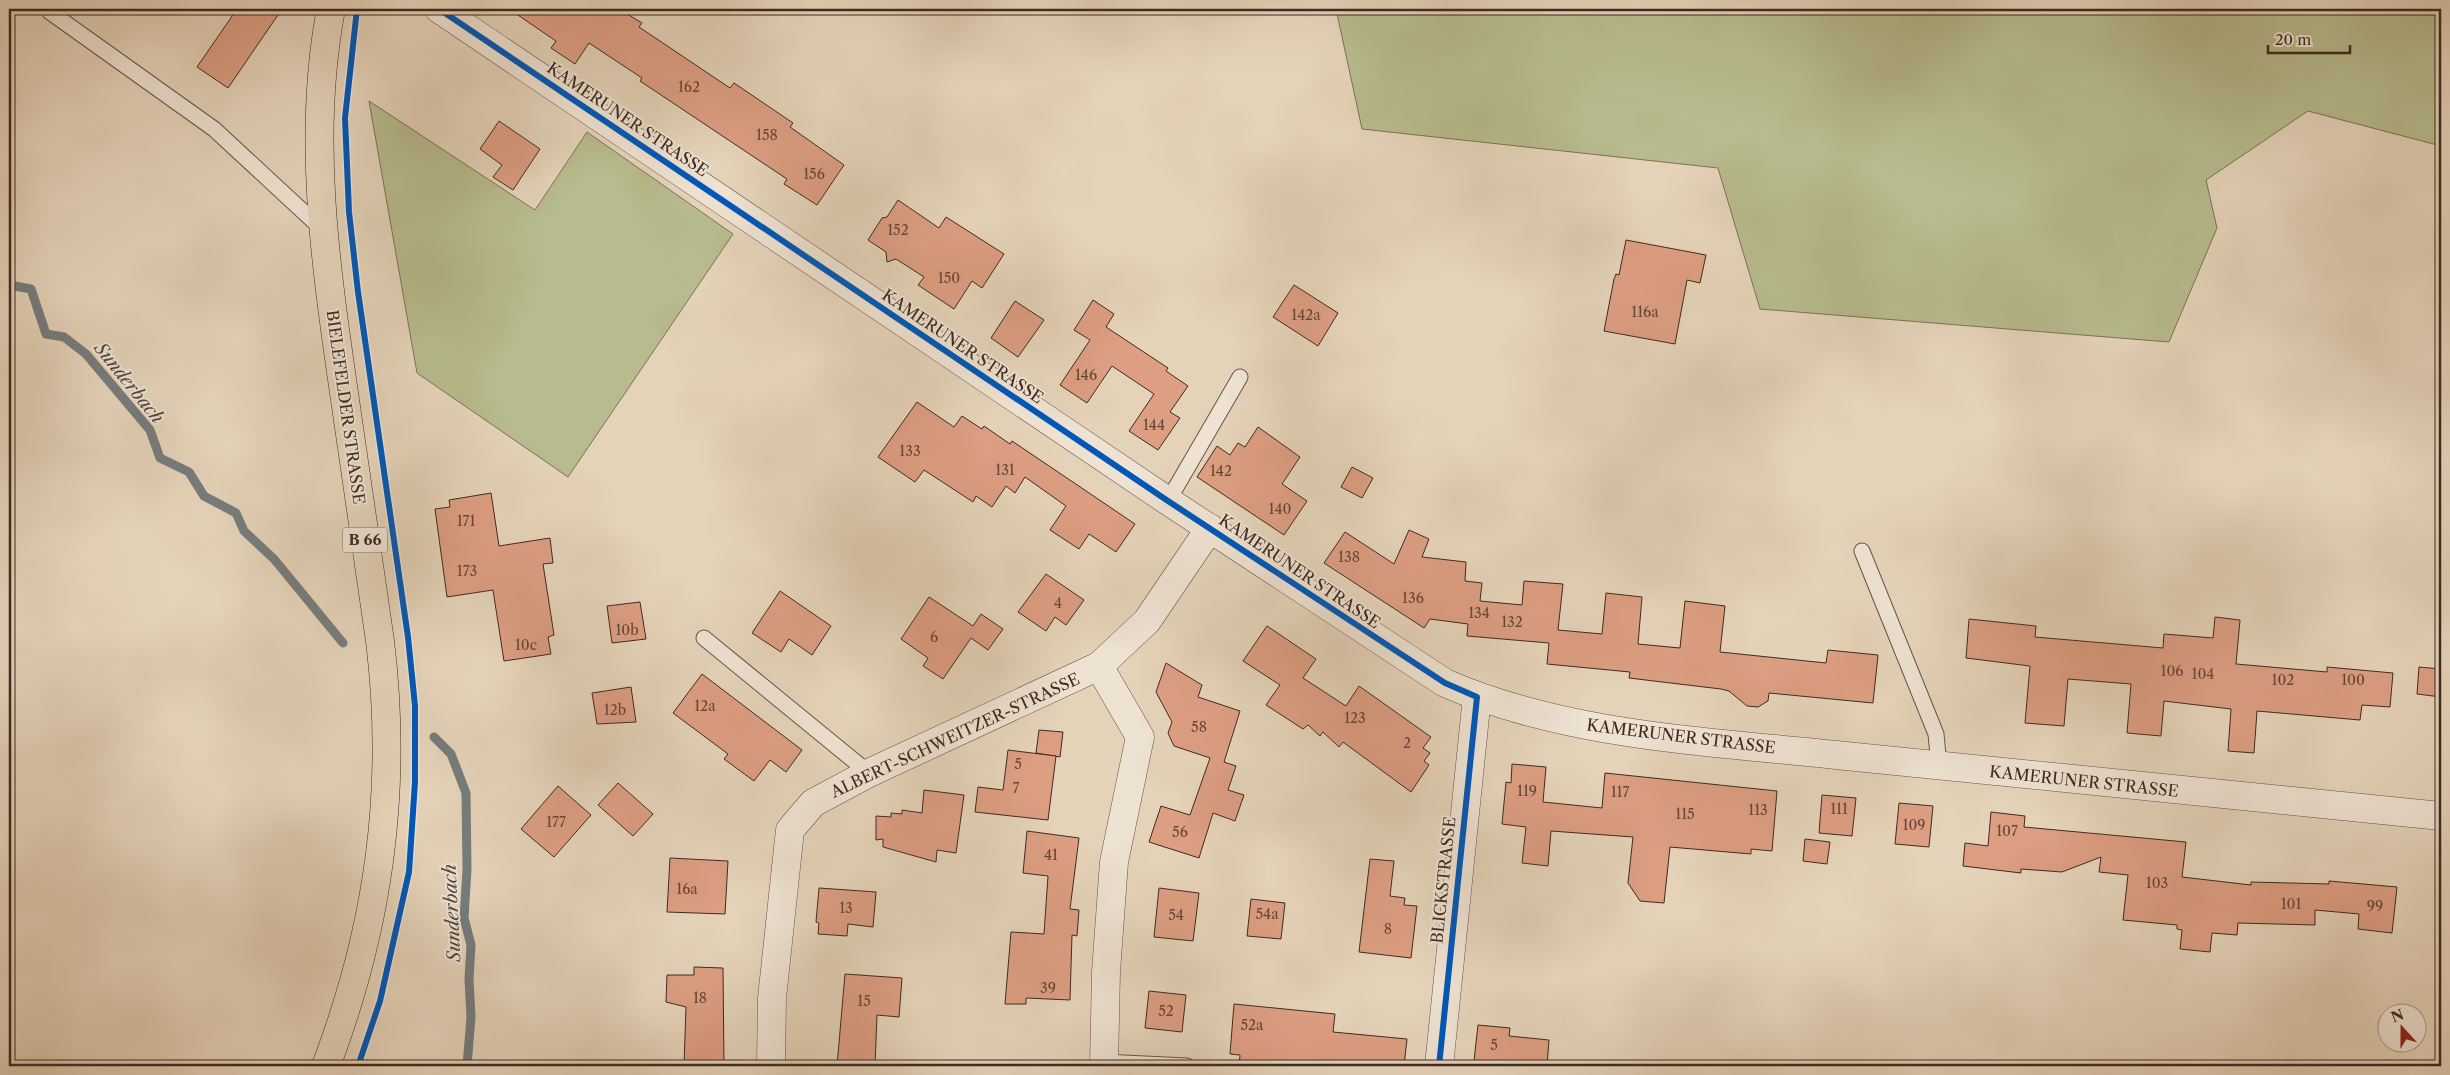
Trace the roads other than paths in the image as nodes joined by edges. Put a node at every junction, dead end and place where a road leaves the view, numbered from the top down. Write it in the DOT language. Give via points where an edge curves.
graph roads {
  1 [pos="331,9"];
  2 [pos="440,9"];
  3 [pos="50,12"];
  4 [pos="322,229"];
  5 [pos="1240,377"];
  6 [pos="1168,501"];
  7 [pos="1210,528"];
  8 [pos="1862,551"];
  9 [pos="704,638"];
  10 [pos="1099,666"];
  11 [pos="1477,697"];
  12 [pos="1940,766"];
  13 [pos="869,773"];
  14 [pos="2441,816"];
  15 [pos="1104,1064"];
  16 [pos="326,1066"];
  17 [pos="771,1066"];
  18 [pos="1187,1066"];
  19 [pos="1439,1066"];
  1 -- 4 [label="main road, BIELEFELDER STRASSE / B 66" via="321,90"];
  2 -- 6 [label="street, KAMERUNER STRASSE"];
  3 -- 4 [label="lane" via="214,129"];
  4 -- 16 [label="main road, BIELEFELDER STRASSE / B 66" via="382,658 388,760 384,828 364,948 347,1011"];
  5 -- 6 [label="lane"];
  6 -- 7 [label="street, KAMERUNER STRASSE"];
  7 -- 10 [label="street, ALBERT-SCHWEITZER-STRASSE" via="1147,621"];
  7 -- 11 [label="street, KAMERUNER STRASSE" via="1444,683"];
  8 -- 12 [label="lane" via="1936,734"];
  9 -- 13 [label="lane"];
  10 -- 13 [label="street, ALBERT-SCHWEITZER-STRASSE"];
  10 -- 15 [label="street, ALBERT-SCHWEITZER-STRASSE" via="1140,737 1114,862 1106,972"];
  11 -- 12 [label="street, KAMERUNER STRASSE" via="1609,730"];
  11 -- 19 [label="street, BLICKSTRASSE"];
  12 -- 14 [label="street, KAMERUNER STRASSE"];
  13 -- 17 [label="street, ALBERT-SCHWEITZER-STRASSE" via="813,803 790,830 772,998"];
  15 -- 18 [label="lane"];
}
